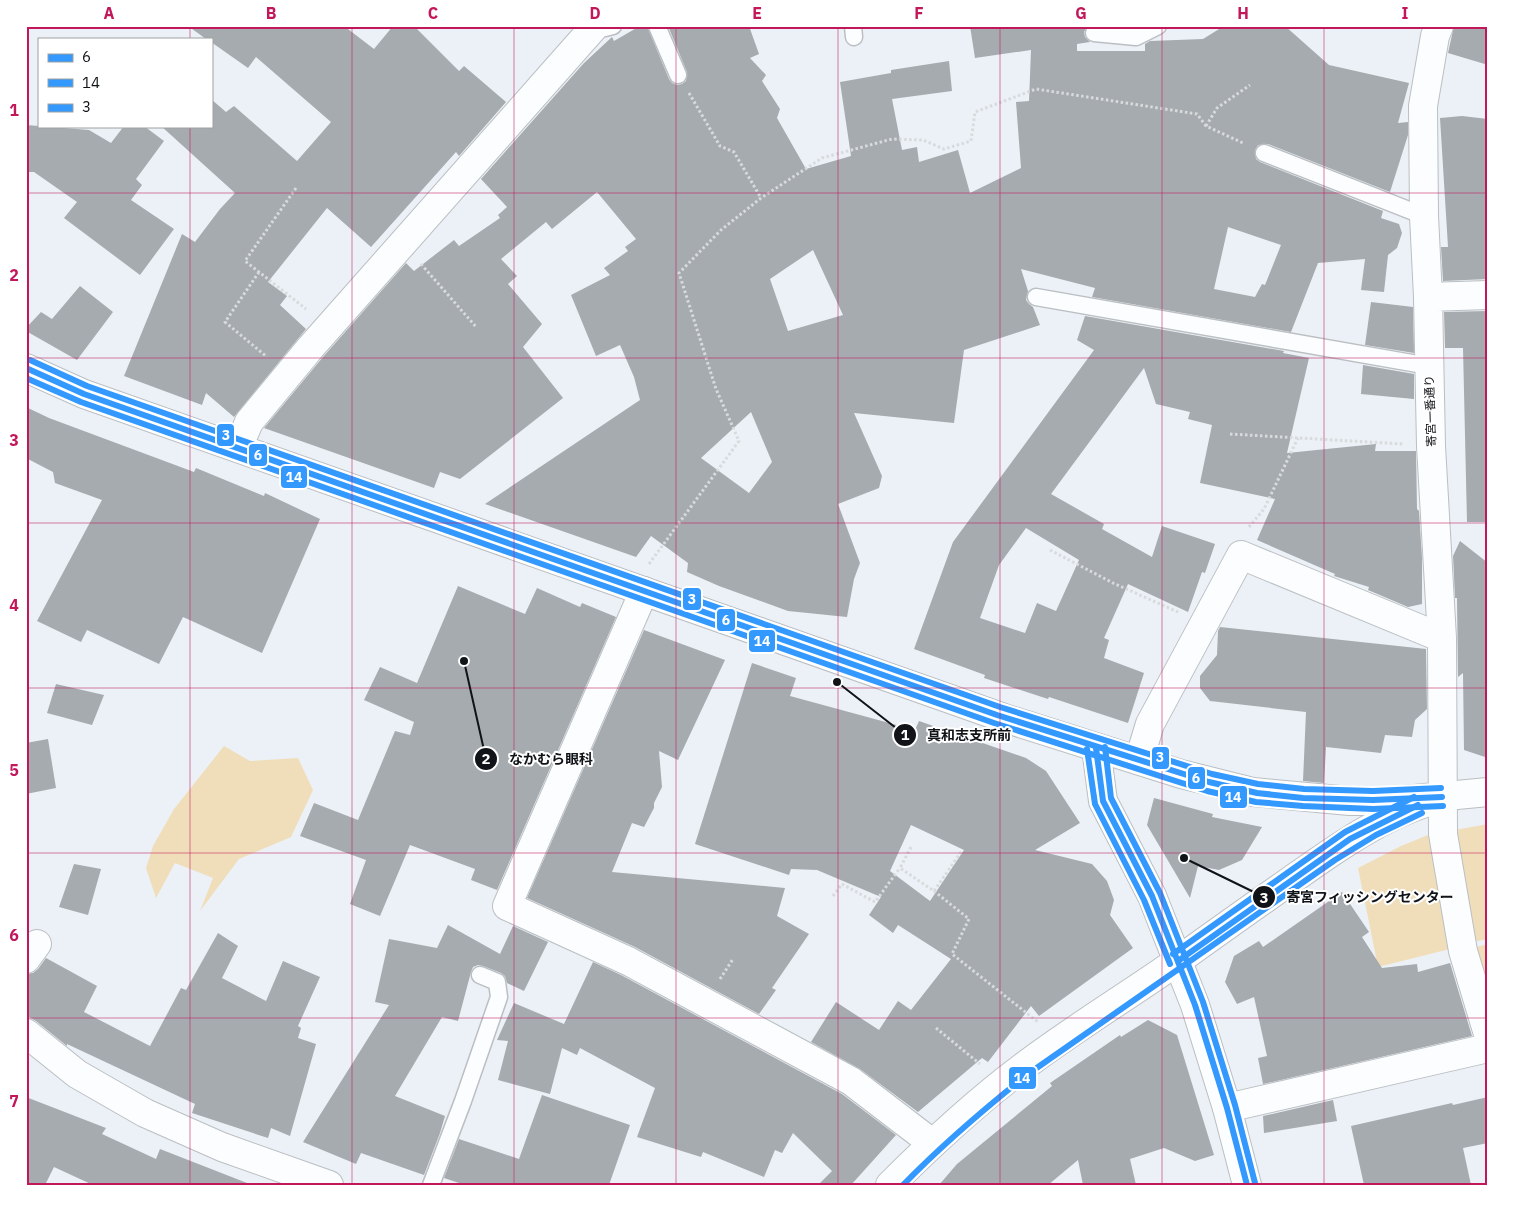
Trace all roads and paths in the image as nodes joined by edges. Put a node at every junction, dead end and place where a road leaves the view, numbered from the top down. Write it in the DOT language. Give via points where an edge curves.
graph roads {
  1 [pos="595,26"];
  2 [pos="600,26"];
  3 [pos="613,26"];
  4 [pos="657,26"];
  5 [pos="1158,26"];
  6 [pos="1440,26"];
  7 [pos="1094,32"];
  8 [pos="678,75"];
  9 [pos="1250,85"];
  10 [pos="1206,126"];
  11 [pos="1264,153"];
  12 [pos="296,188"];
  13 [pos="761,198"];
  14 [pos="1424,216"];
  15 [pos="402,243"];
  16 [pos="259,272"];
  17 [pos="1488,295"];
  18 [pos="1036,297"];
  19 [pos="1428,297"];
  20 [pos="328,327"];
  21 [pos="477,328"];
  22 [pos="1429,366"];
  23 [pos="26,368"];
  24 [pos="288,375"];
  25 [pos="1230,434"];
  26 [pos="1298,438"];
  27 [pos="1431,446"];
  28 [pos="238,448"];
  29 [pos="1050,550"];
  30 [pos="1240,555"];
  31 [pos="644,580"];
  32 [pos="1203,624"];
  33 [pos="1442,638"];
  34 [pos="1096,748"];
  35 [pos="1138,760"];
  36 [pos="1488,792"];
  37 [pos="1442,797"];
  38 [pos="911,848"];
  39 [pos="961,852"];
  40 [pos="900,868"];
  41 [pos="934,891"];
  42 [pos="834,896"];
  43 [pos="1178,960"];
  44 [pos="480,975"];
  45 [pos="1042,1025"];
  46 [pos="936,1028"];
  47 [pos="26,1033"];
  48 [pos="1488,1034"];
  49 [pos="1488,1048"];
  50 [pos="986,1070"];
  51 [pos="1227,1108"];
  52 [pos="932,1143"];
  53 [pos="329,1185"];
  54 [pos="431,1185"];
  55 [pos="890,1185"];
  56 [pos="1247,1185"];
  1 -- 15 [label="street"];
  2 -- 3 [label="lane"];
  4 -- 8 [label="lane"];
  5 -- 7 [label="lane" via="1136,36"];
  6 -- 14 [label="street, 寄宮一番通り" via="1435,36 1423,106"];
  8 -- 13 [label="path" via="720,146 734,152"];
  9 -- 10 [label="path" via="1217,108"];
  10 -- 11 [label="path"];
  10 -- 13 [label="path" via="1197,114 1036,89 975,112 971,141 944,149 923,140 892,139 822,158"];
  11 -- 14 [label="lane"];
  12 -- 16 [label="path" via="246,261"];
  13 -- 31 [label="path" via="721,230 679,273 716,389 738,441"];
  14 -- 19 [label="street, 寄宮一番通り"];
  15 -- 20 [label="street"];
  15 -- 21 [label="path"];
  16 -- 20 [label="path"];
  16 -- 24 [label="path" via="225,322"];
  17 -- 19 [label="street"];
  18 -- 22 [label="lane"];
  19 -- 22 [label="street, 寄宮一番通り"];
  20 -- 24 [label="street"];
  22 -- 27 [label="street, 寄宮一番通り"];
  23 -- 28 [label="street" via="84,394"];
  24 -- 28 [label="street" via="249,422"];
  25 -- 26 [label="path"];
  26 -- 27 [label="path"];
  26 -- 30 [label="path" via="1264,509 1238,539"];
  27 -- 33 [label="street, 寄宮一番通り"];
  28 -- 31 [label="street"];
  29 -- 32 [label="path"];
  30 -- 32 [label="street"];
  30 -- 33 [label="street"];
  31 -- 34 [label="street" via="977,708"];
  31 -- 52 [label="street" via="507,906 628,961 851,1081"];
  32 -- 35 [label="street" via="1150,724"];
  33 -- 37 [label="street, 寄宮一番通り"];
  34 -- 35 [label="street"];
  34 -- 43 [label="street" via="1103,801 1152,896"];
  35 -- 37 [label="street" via="1253,792 1350,801"];
  36 -- 37 [label="street"];
  37 -- 43 [label="street" via="1405,811 1350,839"];
  37 -- 48 [label="street, 寄宮一番通り" via="1443,834 1463,951"];
  38 -- 40 [label="path"];
  39 -- 41 [label="path"];
  40 -- 41 [label="path"];
  40 -- 42 [label="path" via="875,902 842,884"];
  41 -- 45 [label="path" via="969,919 952,954"];
  43 -- 51 [label="street" via="1202,1024"];
  43 -- 52 [label="street" via="1023,1067"];
  44 -- 54 [label="lane" via="497,982 499,997"];
  46 -- 50 [label="path"];
  47 -- 53 [label="street" via="78,1074 145,1113 222,1147"];
  49 -- 51 [label="street"];
  51 -- 56 [label="street"];
  52 -- 55 [label="street"];
}
